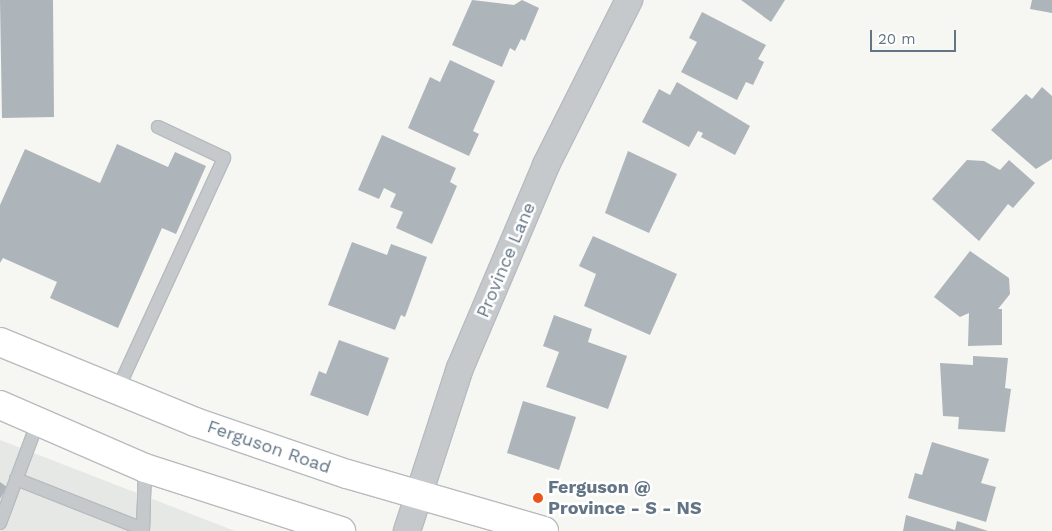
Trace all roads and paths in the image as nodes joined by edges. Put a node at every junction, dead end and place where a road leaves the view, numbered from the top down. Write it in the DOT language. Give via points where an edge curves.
graph roads {
  1 [pos="629,0"];
  2 [pos="158,127"];
  3 [pos="0,342"];
  4 [pos="116,393"];
  5 [pos="0,406"];
  6 [pos="37,424"];
  7 [pos="145,468"];
  8 [pos="16,479"];
  9 [pos="419,496"];
  10 [pos="0,523"];
  11 [pos="143,530"];
  12 [pos="341,531"];
  13 [pos="408,531"];
  14 [pos="544,531"];
  1 -- 9 [label="street, Province Lane" via="546,165 460,368"];
  2 -- 4 [label="lane" via="224,158"];
  3 -- 4 [label="main road, Ferguson Road"];
  4 -- 9 [label="main road, Ferguson Road"];
  5 -- 6 [label="main road"];
  6 -- 7 [label="main road"];
  6 -- 8 [label="lane"];
  7 -- 11 [label="lane"];
  7 -- 12 [label="main road"];
  8 -- 10 [label="lane"];
  8 -- 11 [label="lane"];
  9 -- 13 [label="street, Province Lane"];
  9 -- 14 [label="main road, Ferguson Road"];
}
